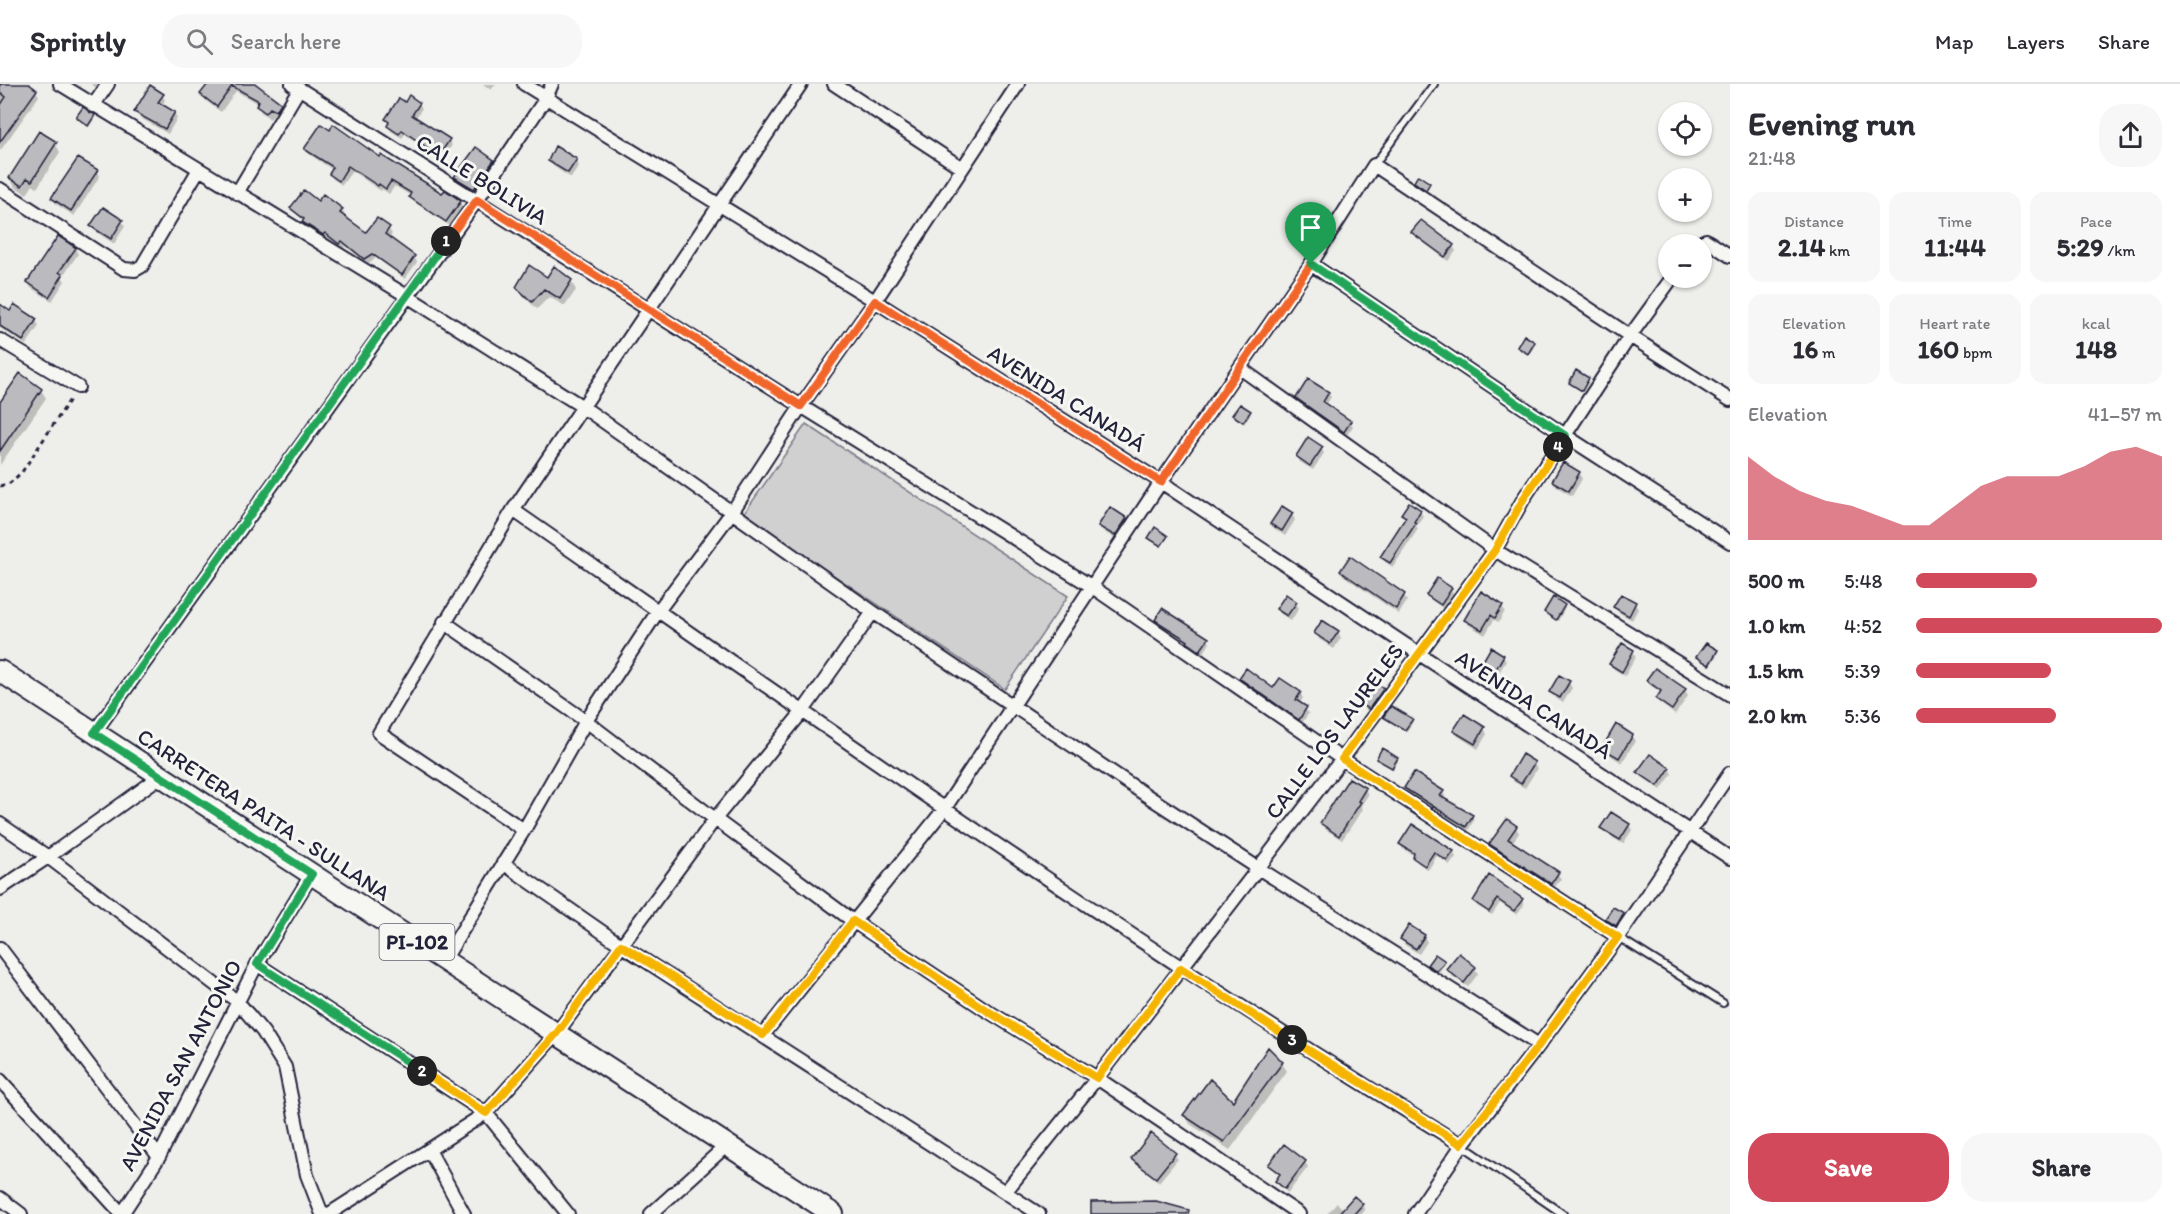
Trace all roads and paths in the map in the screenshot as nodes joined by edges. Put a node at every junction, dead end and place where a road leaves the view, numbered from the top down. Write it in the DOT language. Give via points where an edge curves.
graph roads {
  1 [pos="60,84"];
  2 [pos="108,84"];
  3 [pos="524,84"];
  4 [pos="552,84"];
  5 [pos="801,84"];
  6 [pos="834,84"];
  7 [pos="1018,84"];
  8 [pos="1434,84"];
  9 [pos="296,86"];
  10 [pos="546,98"];
  11 [pos="93,106"];
  12 [pos="1374,165"];
  13 [pos="962,168"];
  14 [pos="199,170"];
  15 [pos="0,189"];
  16 [pos="237,193"];
  17 [pos="477,200"];
  18 [pos="719,206"];
  19 [pos="1712,244"];
  20 [pos="1730,256"];
  21 [pos="1311,264"];
  22 [pos="1665,288"];
  23 [pos="407,296"];
  24 [pos="875,301"];
  25 [pos="649,310"];
  26 [pos="1630,336"];
  27 [pos="0,340"];
  28 [pos="1240,368"];
  29 [pos="78,387"];
  30 [pos="1730,400"];
  31 [pos="801,406"];
  32 [pos="583,407"];
  33 [pos="1566,436"];
  34 [pos="1161,482"];
  35 [pos="0,486"];
  36 [pos="513,510"];
  37 [pos="732,512"];
  38 [pos="1730,542"];
  39 [pos="1495,550"];
  40 [pos="1091,586"];
  41 [pos="658,611"];
  42 [pos="873,612"];
  43 [pos="444,622"];
  44 [pos="1418,653"];
  45 [pos="0,671"];
  46 [pos="1730,695"];
  47 [pos="1013,704"];
  48 [pos="803,711"];
  49 [pos="586,721"];
  50 [pos="94,733"];
  51 [pos="1342,759"];
  52 [pos="1730,773"];
  53 [pos="161,776"];
  54 [pos="945,808"];
  55 [pos="715,819"];
  56 [pos="0,824"];
  57 [pos="524,830"];
  58 [pos="1689,831"];
  59 [pos="48,857"];
  60 [pos="1730,858"];
  61 [pos="503,863"];
  62 [pos="1258,868"];
  63 [pos="312,874"];
  64 [pos="0,889"];
  65 [pos="853,921"];
  66 [pos="1618,937"];
  67 [pos="621,945"];
  68 [pos="0,948"];
  69 [pos="444,960"];
  70 [pos="257,964"];
  71 [pos="1181,968"];
  72 [pos="238,1002"];
  73 [pos="1723,1003"];
  74 [pos="556,1034"];
  75 [pos="763,1035"];
  76 [pos="1539,1045"];
  77 [pos="1097,1078"];
  78 [pos="0,1080"];
  79 [pos="486,1113"];
  80 [pos="1461,1144"];
  81 [pos="726,1146"];
  82 [pos="429,1150"];
  83 [pos="159,1157"];
  84 [pos="1006,1191"];
  85 [pos="0,1198"];
  86 [pos="21,1214"];
  87 [pos="122,1214"];
  88 [pos="322,1214"];
  89 [pos="329,1214"];
  90 [pos="464,1214"];
  91 [pos="568,1214"];
  92 [pos="651,1214"];
  93 [pos="831,1214"];
  94 [pos="1039,1214"];
  95 [pos="1299,1214"];
  96 [pos="1415,1214"];
  97 [pos="1563,1214"];
  1 -- 11 [label="street"];
  2 -- 11 [label="street"];
  3 -- 10 [label="street, AVENIDA CANADÁ"];
  4 -- 10 [label="street"];
  5 -- 18 [label="street"];
  6 -- 13 [label="street"];
  7 -- 13 [label="street"];
  8 -- 12 [label="lane"];
  9 -- 16 [label="street"];
  9 -- 17 [label="street, CALLE BOLIVIA"];
  10 -- 17 [label="street"];
  10 -- 18 [label="street, AVENIDA CANADÁ"];
  11 -- 14 [label="street"];
  12 -- 21 [label="street"];
  12 -- 26 [label="street"];
  13 -- 24 [label="street"];
  14 -- 15 [label="street" via="142,266 135,270 124,269"];
  14 -- 16 [label="street"];
  16 -- 23 [label="street"];
  17 -- 23 [label="street"];
  17 -- 25 [label="street, CALLE BOLIVIA"];
  18 -- 24 [label="street, AVENIDA CANADÁ"];
  18 -- 25 [label="street"];
  19 -- 20 [label="street"];
  21 -- 28 [label="street"];
  21 -- 33 [label="street"];
  22 -- 26 [label="street, CALLE LOS LAURELES"];
  23 -- 32 [label="street"];
  23 -- 50 [label="street"];
  24 -- 31 [label="street"];
  24 -- 34 [label="street, AVENIDA CANADÁ"];
  25 -- 31 [label="street, CALLE BOLIVIA"];
  25 -- 32 [label="street"];
  26 -- 30 [label="street"];
  26 -- 33 [label="street, CALLE LOS LAURELES"];
  27 -- 29 [label="street"];
  28 -- 34 [label="street"];
  28 -- 39 [label="street"];
  29 -- 35 [label="path" via="22,472"];
  31 -- 37 [label="street"];
  31 -- 40 [label="street, CALLE BOLIVIA"];
  32 -- 36 [label="street"];
  32 -- 37 [label="street"];
  33 -- 38 [label="street"];
  33 -- 39 [label="street, CALLE LOS LAURELES"];
  34 -- 40 [label="street"];
  34 -- 44 [label="street, AVENIDA CANADÁ"];
  36 -- 41 [label="street"];
  36 -- 43 [label="street"];
  37 -- 41 [label="street"];
  37 -- 42 [label="street"];
  39 -- 44 [label="street, CALLE LOS LAURELES"];
  39 -- 46 [label="street"];
  40 -- 47 [label="street"];
  40 -- 51 [label="street, CALLE BOLIVIA"];
  41 -- 48 [label="street"];
  41 -- 49 [label="street"];
  42 -- 47 [label="street"];
  42 -- 48 [label="street"];
  43 -- 49 [label="street"];
  43 -- 57 [label="street" via="379,733"];
  44 -- 51 [label="street, CALLE LOS LAURELES"];
  44 -- 58 [label="street, AVENIDA CANADÁ"];
  45 -- 50 [label="main road, CARRETERA PAITA - SULLANA / PI-102"];
  47 -- 54 [label="street"];
  47 -- 62 [label="street"];
  48 -- 54 [label="street"];
  48 -- 55 [label="street"];
  49 -- 55 [label="street"];
  49 -- 57 [label="street"];
  50 -- 53 [label="main road, CARRETERA PAITA - SULLANA / PI-102"];
  51 -- 62 [label="street, CALLE LOS LAURELES"];
  51 -- 66 [label="street, CALLE BOLIVIA"];
  52 -- 58 [label="street"];
  53 -- 59 [label="street"];
  53 -- 63 [label="main road, CARRETERA PAITA - SULLANA / PI-102"];
  54 -- 65 [label="street"];
  54 -- 71 [label="street"];
  55 -- 65 [label="street"];
  55 -- 67 [label="street"];
  56 -- 59 [label="street"];
  57 -- 61 [label="street"];
  58 -- 60 [label="street, AVENIDA CANADÁ"];
  58 -- 66 [label="street"];
  59 -- 64 [label="street"];
  59 -- 72 [label="street"];
  61 -- 67 [label="street"];
  61 -- 69 [label="street"];
  62 -- 71 [label="street, CALLE LOS LAURELES"];
  62 -- 76 [label="street"];
  63 -- 69 [label="main road, CARRETERA PAITA - SULLANA / PI-102"];
  63 -- 70 [label="street, AVENIDA SAN ANTONIO"];
  65 -- 75 [label="street"];
  65 -- 77 [label="street"];
  66 -- 73 [label="lane"];
  66 -- 76 [label="street"];
  67 -- 74 [label="street"];
  67 -- 75 [label="street"];
  68 -- 83 [label="street"];
  69 -- 74 [label="main road, CARRETERA PAITA - SULLANA / PI-102"];
  70 -- 72 [label="street, AVENIDA SAN ANTONIO"];
  70 -- 79 [label="street"];
  71 -- 77 [label="street, CALLE LOS LAURELES"];
  71 -- 80 [label="street"];
  72 -- 83 [label="street, AVENIDA SAN ANTONIO"];
  72 -- 88 [label="street" via="285,1067 307,1175"];
  74 -- 79 [label="street"];
  74 -- 81 [label="main road, CARRETERA PAITA - SULLANA / PI-102"];
  75 -- 84 [label="street"];
  76 -- 80 [label="street"];
  77 -- 84 [label="street, CALLE LOS LAURELES"];
  77 -- 95 [label="street"];
  78 -- 87 [label="street"];
  79 -- 82 [label="street"];
  79 -- 91 [label="street"];
  80 -- 96 [label="street"];
  80 -- 97 [label="lane"];
  81 -- 92 [label="street"];
  81 -- 93 [label="main road, CARRETERA PAITA - SULLANA / PI-102"];
  82 -- 89 [label="street"];
  82 -- 90 [label="street"];
  83 -- 87 [label="street, AVENIDA SAN ANTONIO"];
  84 -- 94 [label="street"];
  85 -- 86 [label="street"];
}
